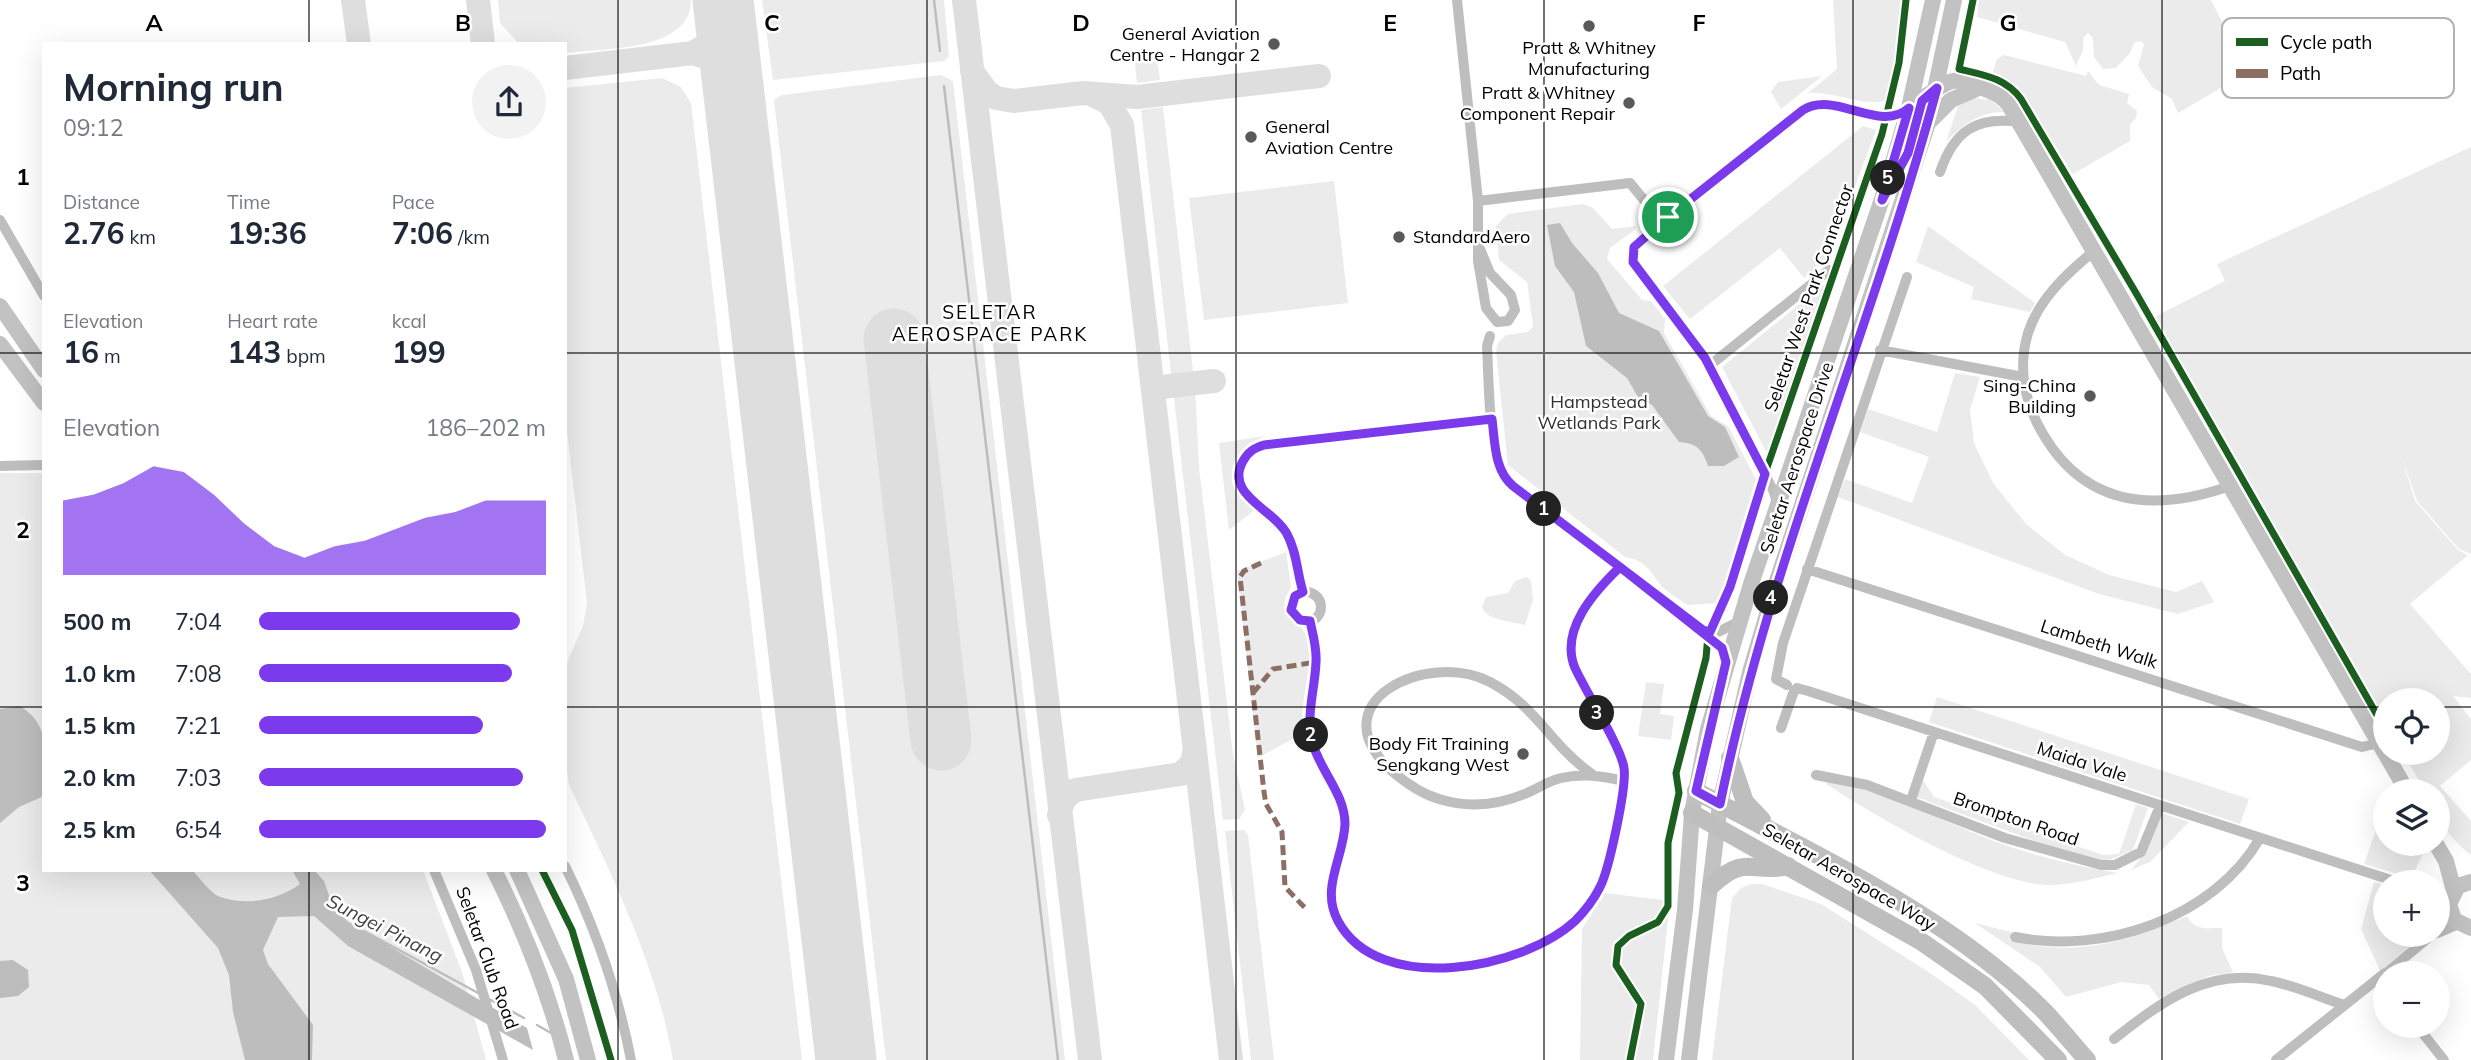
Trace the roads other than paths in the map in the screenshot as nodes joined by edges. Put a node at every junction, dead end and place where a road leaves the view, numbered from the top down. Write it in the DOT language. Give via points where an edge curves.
graph roads {
  1 [pos="1457,0"];
  2 [pos="1933,0"];
  3 [pos="1954,0"];
  4 [pos="1981,87"];
  5 [pos="1937,88"];
  6 [pos="1909,108"];
  7 [pos="2020,122"];
  8 [pos="1928,123"];
  9 [pos="1940,172"];
  10 [pos="1882,200"];
  11 [pos="1478,201"];
  12 [pos="1648,206"];
  13 [pos="0,220"];
  14 [pos="1480,249"];
  15 [pos="2094,251"];
  16 [pos="1829,270"];
  17 [pos="1907,277"];
  18 [pos="42,293"];
  19 [pos="0,306"];
  20 [pos="1490,336"];
  21 [pos="0,344"];
  22 [pos="1880,351"];
  23 [pos="1709,366"];
  24 [pos="42,367"];
  25 [pos="2023,376"];
  26 [pos="42,400"];
  27 [pos="1492,419"];
  28 [pos="42,465"];
  29 [pos="0,466"];
  30 [pos="2230,486"];
  31 [pos="1778,506"];
  32 [pos="1620,567"];
  33 [pos="1807,569"];
  34 [pos="1303,592"];
  35 [pos="1740,620"];
  36 [pos="1310,621"];
  37 [pos="1703,631"];
  38 [pos="1726,662"];
  39 [pos="1787,685"];
  40 [pos="1781,728"];
  41 [pos="1934,732"];
  42 [pos="2373,733"];
  43 [pos="2373,744"];
  44 [pos="1730,758"];
  45 [pos="1570,759"];
  46 [pos="1592,774"];
  47 [pos="1816,775"];
  48 [pos="1563,778"];
  49 [pos="1624,781"];
  50 [pos="1696,791"];
  51 [pos="1911,800"];
  52 [pos="1720,804"];
  53 [pos="2160,806"];
  54 [pos="1692,813"];
  55 [pos="1717,826"];
  56 [pos="1771,830"];
  57 [pos="2260,838"];
  58 [pos="2443,856"];
  59 [pos="2446,862"];
  60 [pos="1788,866"];
  61 [pos="567,871"];
  62 [pos="435,872"];
  63 [pos="495,872"];
  64 [pos="518,872"];
  65 [pos="2373,874"];
  66 [pos="2471,880"];
  67 [pos="1711,886"];
  68 [pos="2451,907"];
  69 [pos="2015,937"];
  70 [pos="2419,947"];
  71 [pos="2403,961"];
  72 [pos="2373,985"];
  73 [pos="2344,1005"];
  74 [pos="2427,1038"];
  75 [pos="2114,1039"];
  76 [pos="502,1060"];
  77 [pos="566,1060"];
  78 [pos="588,1060"];
  79 [pos="631,1060"];
  80 [pos="1667,1060"];
  81 [pos="1689,1060"];
  82 [pos="2058,1060"];
  83 [pos="2087,1060"];
  84 [pos="2276,1060"];
  85 [pos="2444,1060"];
  1 -- 11 [label="street"];
  2 -- 6 [label="street, Seletar Aerospace Drive"];
  3 -- 5 [label="street, Seletar Aerospace Drive"];
  4 -- 5 [label="street" via="1956,79"];
  4 -- 7 [label="street" via="2004,98"];
  4 -- 8 [label="street" via="1951,100"];
  5 -- 8 [label="street, Seletar Aerospace Drive"];
  5 -- 10 [label="street" via="1922,101 1908,153"];
  6 -- 10 [label="street, Seletar Aerospace Drive"];
  6 -- 23 [label="street" via="1900,114 1878,116 1812,104 1634,247 1633,262"];
  7 -- 9 [label="street" via="1993,119 1973,126 1950,146"];
  7 -- 15 [label="street"];
  8 -- 44 [label="street, Seletar Aerospace Drive" via="1776,583"];
  10 -- 31 [label="street, Seletar Aerospace Drive"];
  11 -- 12 [label="street" via="1630,183"];
  11 -- 14 [label="street"];
  13 -- 18 [label="street"];
  14 -- 14 [label="street" via="1490,273 1511,295 1515,310 1508,321 1497,322 1486,308"];
  15 -- 25 [label="street" via="2047,298 2029,331"];
  15 -- 30 [label="street"];
  16 -- 23 [label="street"];
  17 -- 22 [label="street"];
  19 -- 24 [label="street"];
  20 -- 27 [label="street"];
  21 -- 26 [label="street"];
  22 -- 25 [label="street"];
  22 -- 33 [label="street"];
  23 -- 31 [label="street"];
  25 -- 30 [label="street" via="2027,402 2044,437 2063,465 2088,483 2118,496 2146,501 2194,498"];
  27 -- 32 [label="street" via="1500,469 1513,486"];
  27 -- 34 [label="street" via="1254,448 1241,464 1239,483 1285,530"];
  28 -- 29 [label="street"];
  30 -- 42 [label="street"];
  31 -- 35 [label="street, Seletar Aerospace Drive"];
  32 -- 37 [label="street"];
  32 -- 49 [label="street" via="1588,603 1572,652 1580,679 1621,758"];
  33 -- 39 [label="street" via="1775,673 1776,679"];
  33 -- 43 [label="street, Lambeth Walk" via="2362,747"];
  34 -- 36 [label="street" via="1313,593 1321,605"];
  34 -- 36 [label="street" via="1295,596 1291,610 1300,620"];
  35 -- 37 [label="street" via="1718,632"];
  35 -- 38 [label="street, Seletar Aerospace Drive"];
  36 -- 49 [label="street" via="1316,662 1312,740 1336,789 1345,822 1332,878 1333,905 1349,937 1376,957 1430,968 1472,964 1525,950 1561,932 1577,919 1601,886"];
  37 -- 38 [label="street" via="1722,648"];
  38 -- 50 [label="street, Seletar Aerospace Drive"];
  40 -- 41 [label="street, Maida Vale" via="1797,688"];
  41 -- 51 [label="street"];
  41 -- 53 [label="street, Maida Vale"];
  44 -- 52 [label="street, Seletar Aerospace Drive"];
  44 -- 56 [label="main road" via="1745,802"];
  45 -- 46 [label="street"];
  45 -- 48 [label="street" via="1572,769"];
  45 -- 48 [label="street" via="1529,708 1490,682 1465,674 1408,677 1381,693 1367,716 1370,746 1381,761 1414,788 1435,798 1490,804"];
  46 -- 48 [label="street"];
  46 -- 49 [label="street"];
  47 -- 51 [label="street, Brompton Road"];
  50 -- 52 [label="main road, Seletar Aerospace Way"];
  50 -- 54 [label="street, Seletar Aerospace Drive"];
  51 -- 53 [label="street, Brompton Road" via="2026,845 2101,865 2115,865 2141,852"];
  52 -- 55 [label="street, Seletar Aerospace Drive"];
  52 -- 56 [label="main road, Seletar Aerospace Way"];
  53 -- 57 [label="street, Maida Vale"];
  54 -- 55 [label="main road, Seletar Aerospace Way"];
  54 -- 80 [label="street, Seletar Aerospace Drive"];
  55 -- 60 [label="main road, Seletar Aerospace Way"];
  55 -- 67 [label="street, Seletar Aerospace Drive"];
  56 -- 83 [label="main road, Seletar Aerospace Way" via="1864,881 1975,954 2043,1011"];
  57 -- 65 [label="street, Maida Vale"];
  57 -- 69 [label="street" via="2231,877 2169,917 2085,942"];
  58 -- 59 [label="street"];
  59 -- 66 [label="street"];
  59 -- 68 [label="street"];
  60 -- 67 [label="main road" via="1775,869 1751,864 1725,873"];
  60 -- 82 [label="main road, Seletar Aerospace Way" via="1922,942 1985,986"];
  61 -- 79 [label="street" via="602,954"];
  62 -- 76 [label="street, Seletar Club Road" via="476,970"];
  63 -- 77 [label="street" via="524,929"];
  64 -- 78 [label="street" via="565,979"];
  66 -- 68 [label="street"];
  67 -- 81 [label="street, Seletar Aerospace Drive"];
  70 -- 71 [label="street"];
  72 -- 73 [label="street"];
  73 -- 75 [label="street" via="2272,981 2213,980 2160,1004"];
  73 -- 84 [label="street"];
  74 -- 85 [label="street"];
}
